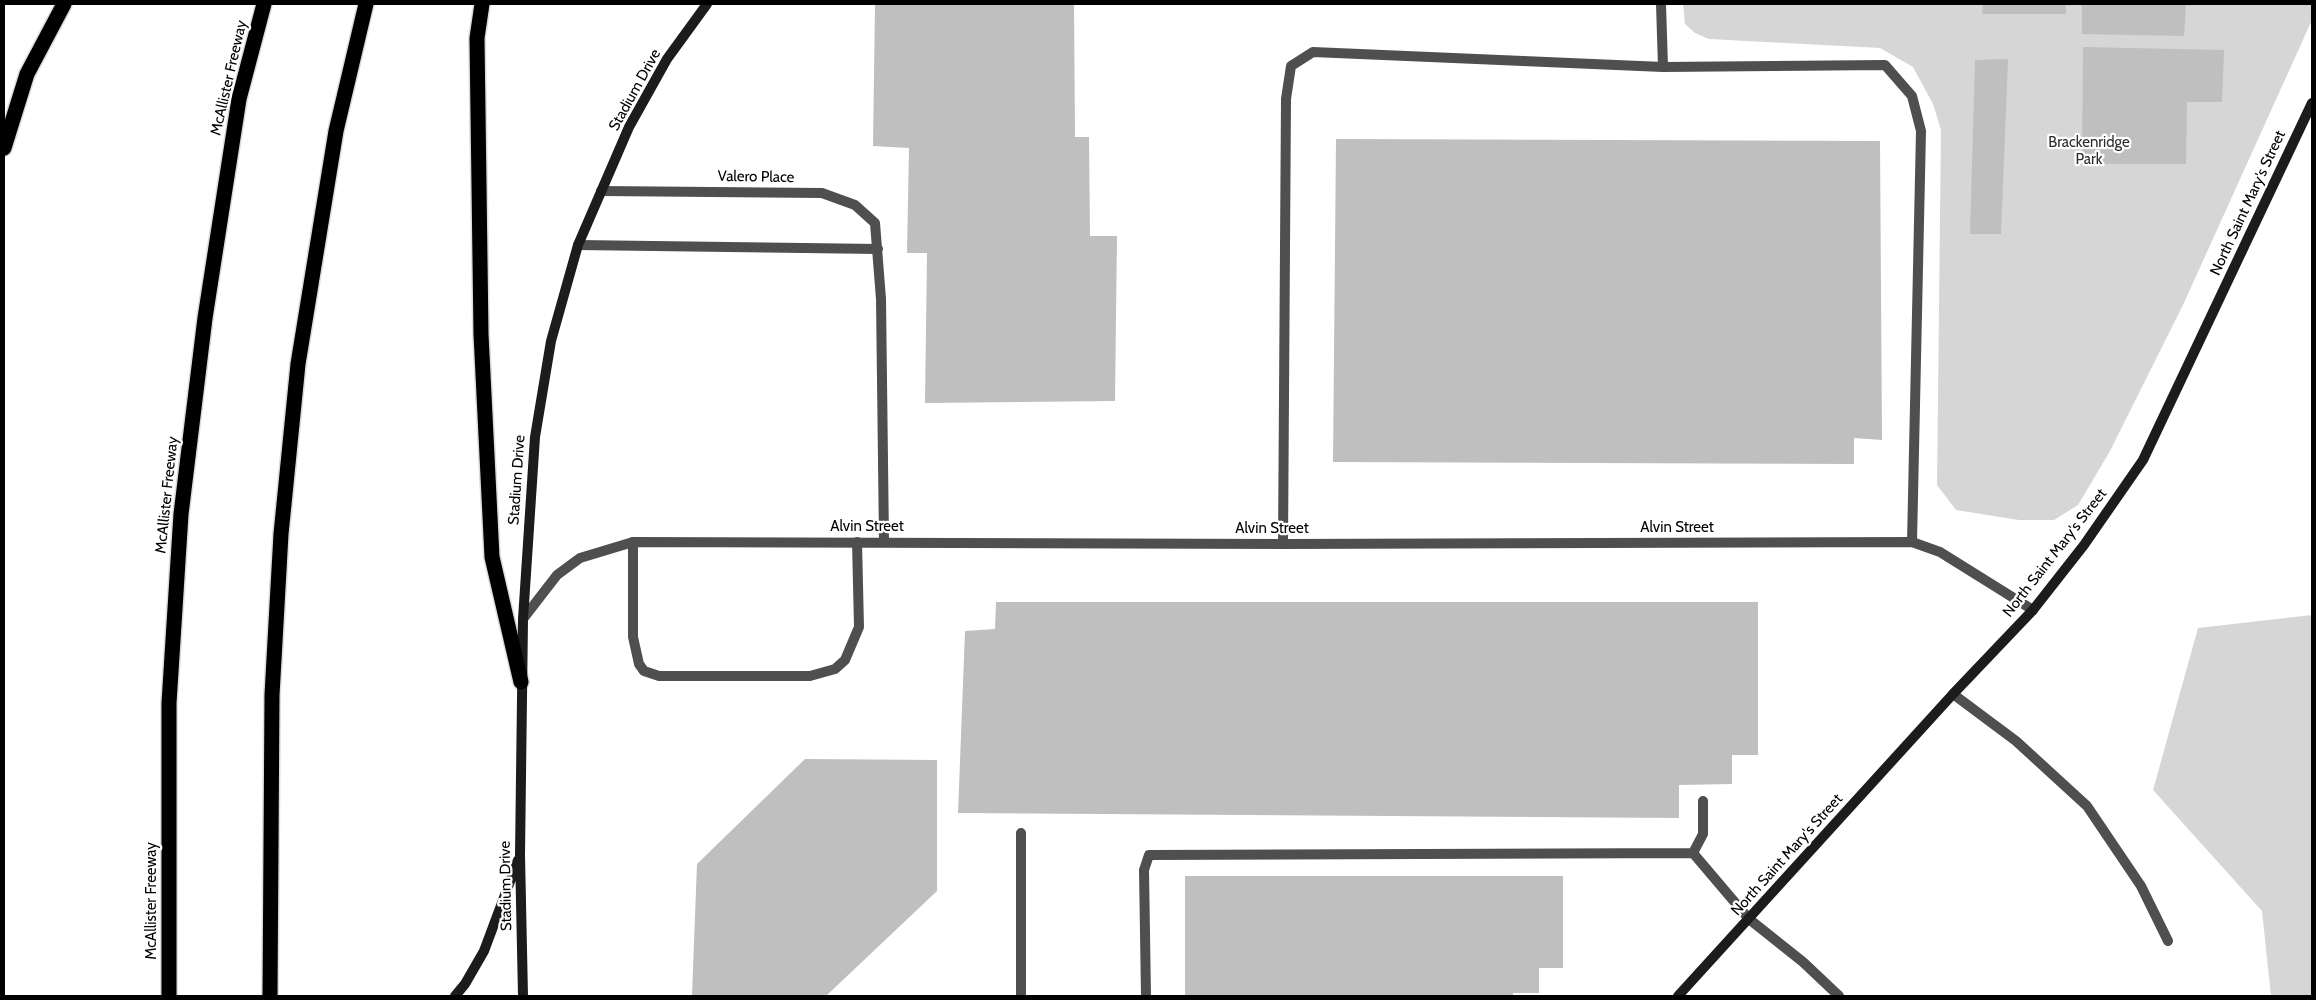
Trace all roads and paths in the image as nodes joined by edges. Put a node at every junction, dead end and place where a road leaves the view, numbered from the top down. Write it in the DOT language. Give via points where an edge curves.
graph roads {
  1 [pos="64,4"];
  2 [pos="264,4"];
  3 [pos="366,4"];
  4 [pos="482,4"];
  5 [pos="707,4"];
  6 [pos="1661,4"];
  7 [pos="1663,67"];
  8 [pos="2312,103"];
  9 [pos="4,148"];
  10 [pos="601,191"];
  11 [pos="578,245"];
  12 [pos="878,249"];
  13 [pos="633,542"];
  14 [pos="857,542"];
  15 [pos="884,542"];
  16 [pos="1912,542"];
  17 [pos="1283,544"];
  18 [pos="2033,610"];
  19 [pos="523,619"];
  20 [pos="521,682"];
  21 [pos="1954,694"];
  22 [pos="1703,801"];
  23 [pos="1021,833"];
  24 [pos="1693,853"];
  25 [pos="520,855"];
  26 [pos="1749,919"];
  27 [pos="2168,941"];
  28 [pos="169,996"];
  29 [pos="270,996"];
  30 [pos="455,996"];
  31 [pos="523,996"];
  32 [pos="1021,996"];
  33 [pos="1146,996"];
  34 [pos="1678,996"];
  35 [pos="1839,996"];
  1 -- 9 [label="highway" via="27,74"];
  2 -- 28 [label="highway, McAllister Freeway" via="239,99 205,318 181,514 169,703"];
  3 -- 29 [label="highway" via="334,141 298,364 282,525 272,695"];
  4 -- 20 [label="highway" via="477,38 481,334 492,557"];
  5 -- 10 [label="main road, Stadium Drive" via="658,76 629,127"];
  6 -- 7 [label="street"];
  7 -- 16 [label="street" via="1885,65 1912,96 1921,131"];
  7 -- 17 [label="street" via="1313,52 1291,66 1286,99"];
  8 -- 18 [label="main road, North Saint Mary's Street" via="2144,460"];
  10 -- 11 [label="main road, Stadium Drive"];
  10 -- 12 [label="street, Valero Place" via="822,193 855,205 875,223"];
  11 -- 12 [label="street"];
  11 -- 19 [label="main road, Stadium Drive" via="551,342 535,437"];
  12 -- 15 [label="street, Valero Place" via="882,299"];
  13 -- 14 [label="street, Alvin Street"];
  13 -- 14 [label="street" via="633,637 644,671 659,676 810,676 835,669 845,660 859,627"];
  13 -- 19 [label="street, Alvin Street" via="580,558 557,575"];
  14 -- 15 [label="street, Alvin Street"];
  15 -- 17 [label="street, Alvin Street"];
  16 -- 17 [label="street, Alvin Street"];
  16 -- 18 [label="street, Alvin Street" via="1940,552"];
  18 -- 21 [label="main road, North Saint Mary's Street"];
  19 -- 20 [label="main road, Stadium Drive"];
  20 -- 25 [label="main road, Stadium Drive"];
  21 -- 26 [label="main road, North Saint Mary's Street"];
  21 -- 27 [label="street" via="2016,741 2087,806 2141,886"];
  22 -- 24 [label="street" via="1703,834"];
  23 -- 32 [label="street"];
  24 -- 26 [label="street"];
  24 -- 33 [label="street" via="1149,855 1144,870"];
  25 -- 30 [label="main road" via="484,951"];
  25 -- 31 [label="main road, Stadium Drive"];
  26 -- 34 [label="main road, North Saint Mary's Street"];
  26 -- 35 [label="street"];
}
